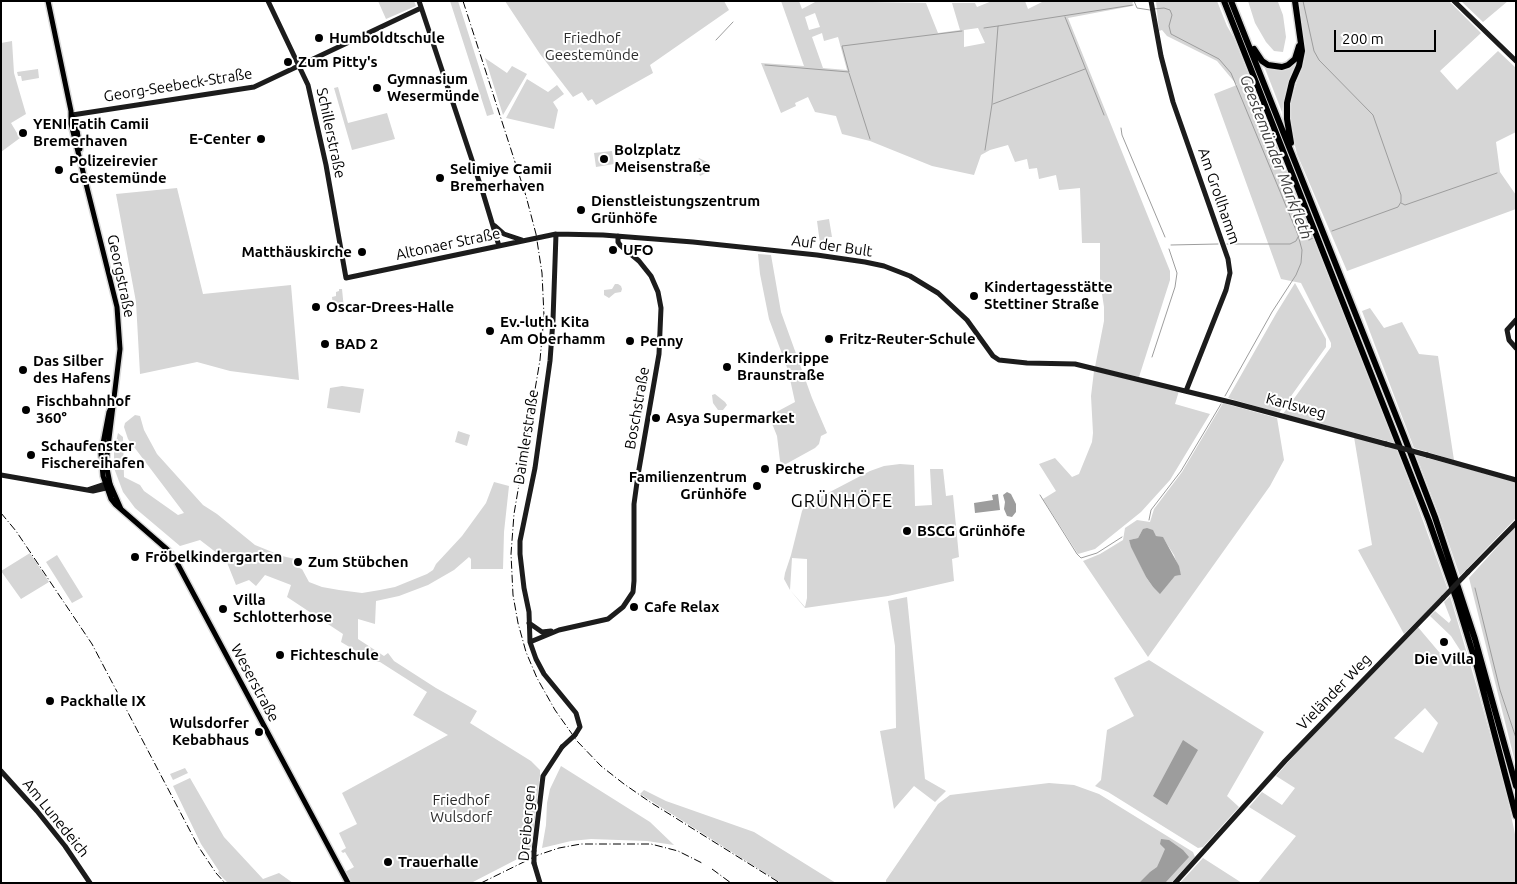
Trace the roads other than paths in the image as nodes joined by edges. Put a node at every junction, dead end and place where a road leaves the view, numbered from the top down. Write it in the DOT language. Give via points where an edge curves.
graph roads {
  1 [pos="48,1"];
  2 [pos="268,1"];
  3 [pos="419,1"];
  4 [pos="1224,1"];
  5 [pos="1232,1"];
  6 [pos="1454,1"];
  7 [pos="1293,2"];
  8 [pos="1152,3"];
  9 [pos="421,8"];
  10 [pos="1242,28"];
  11 [pos="1516,61"];
  12 [pos="299,66"];
  13 [pos="72,115"];
  14 [pos="1294,157"];
  15 [pos="493,224"];
  16 [pos="556,234"];
  17 [pos="618,236"];
  18 [pos="525,240"];
  19 [pos="499,246"];
  20 [pos="346,278"];
  21 [pos="1516,320"];
  22 [pos="1516,348"];
  23 [pos="1068,363"];
  24 [pos="1186,391"];
  25 [pos="105,441"];
  26 [pos="1,476"];
  27 [pos="1516,480"];
  28 [pos="107,485"];
  29 [pos="1516,522"];
  30 [pos="529,623"];
  31 [pos="559,630"];
  32 [pos="530,642"];
  33 [pos="1,771"];
  34 [pos="1516,786"];
  35 [pos="1516,816"];
  36 [pos="90,883"];
  37 [pos="348,883"];
  38 [pos="540,883"];
  39 [pos="1175,883"];
  1 -- 13 [label="main road, Georgstraße"];
  2 -- 12 [label="street, Schillerstraße"];
  3 -- 9 [label="street"];
  4 -- 35 [label="highway" via="1429,521 1477,667"];
  5 -- 10 [label="highway"];
  6 -- 11 [label="street"];
  7 -- 10 [label="highway" via="1299,46 1295,58 1288,65 1274,67 1262,61"];
  7 -- 14 [label="highway" via="1302,51 1287,103"];
  8 -- 24 [label="street, Am Grollhamm" via="1173,102 1229,265 1226,290"];
  9 -- 12 [label="street, Georg-Seebeck-Straße"];
  9 -- 15 [label="street"];
  10 -- 14 [label="highway"];
  12 -- 13 [label="street, Georg-Seebeck-Straße" via="254,87"];
  12 -- 20 [label="street, Schillerstraße" via="308,85 326,165"];
  13 -- 25 [label="main road, Georgstraße" via="117,307 120,349"];
  14 -- 34 [label="highway" via="1435,517 1475,638"];
  15 -- 18 [label="street" via="504,234"];
  15 -- 19 [label="street"];
  16 -- 17 [label="street, Auf der Bult"];
  16 -- 18 [label="street, Altonaer Straße"];
  16 -- 30 [label="street, Daimlerstraße" via="550,361 535,468 520,541"];
  17 -- 23 [label="street, Auf der Bult" via="817,255 884,266 910,276 938,293 967,320 997,360"];
  17 -- 31 [label="street, Boschstraße" via="620,245 639,261 654,281 660,300 660,354 634,504 634,581 632,592 623,606 608,619"];
  18 -- 19 [label="street, Altonaer Straße"];
  19 -- 20 [label="street, Altonaer Straße"];
  21 -- 22 [label="street" via="1507,330 1509,340"];
  23 -- 24 [label="street, Karlsweg"];
  24 -- 27 [label="street, Karlsweg, bridge"];
  25 -- 28 [label="main road, Weserstraße"];
  26 -- 28 [label="street" via="87,490"];
  28 -- 37 [label="main road, Weserstraße" via="122,509 176,561"];
  29 -- 39 [label="street, Vieländer Weg, bridge" via="1290,756"];
  30 -- 31 [label="street" via="542,632"];
  30 -- 32 [label="street, Daimlerstraße"];
  31 -- 32 [label="street"];
  32 -- 38 [label="street, Dreibergen, bridge" via="544,674 576,713 580,727 560,749 543,776 534,850"];
  33 -- 36 [label="street, Am Lunedeich" via="65,846"];
}
